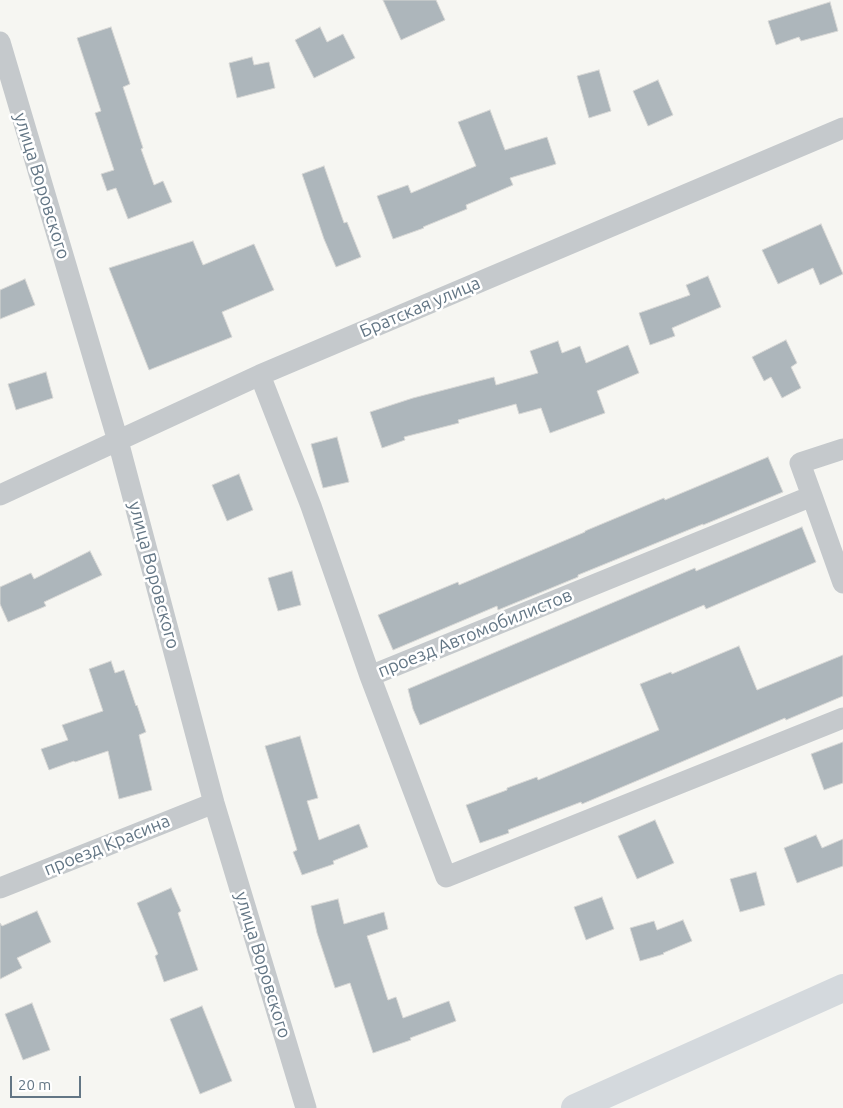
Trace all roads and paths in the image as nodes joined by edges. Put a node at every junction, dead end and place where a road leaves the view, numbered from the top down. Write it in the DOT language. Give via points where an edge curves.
graph roads {
  1 [pos="0,42"];
  2 [pos="843,128"];
  3 [pos="260,375"];
  4 [pos="118,441"];
  5 [pos="843,449"];
  6 [pos="0,495"];
  7 [pos="812,496"];
  8 [pos="843,583"];
  9 [pos="370,676"];
  10 [pos="843,718"];
  11 [pos="214,802"];
  12 [pos="0,888"];
  13 [pos="843,988"];
  14 [pos="306,1108"];
  15 [pos="575,1108"];
  1 -- 4 [label="street, улица Воровского"];
  2 -- 3 [label="street, Братская улица"];
  3 -- 4 [label="street, Братская улица"];
  3 -- 9 [label="street" via="311,506"];
  4 -- 6 [label="street, Братская улица"];
  4 -- 11 [label="street, улица Воровского"];
  5 -- 7 [label="street" via="800,464"];
  7 -- 8 [label="street"];
  7 -- 9 [label="street, проезд Автомобилистов"];
  9 -- 10 [label="street, проезд Автомобилистов" via="446,877"];
  11 -- 12 [label="street, проезд Красина"];
  11 -- 14 [label="street, улица Воровского"];
  13 -- 15 [label="street"];
}
